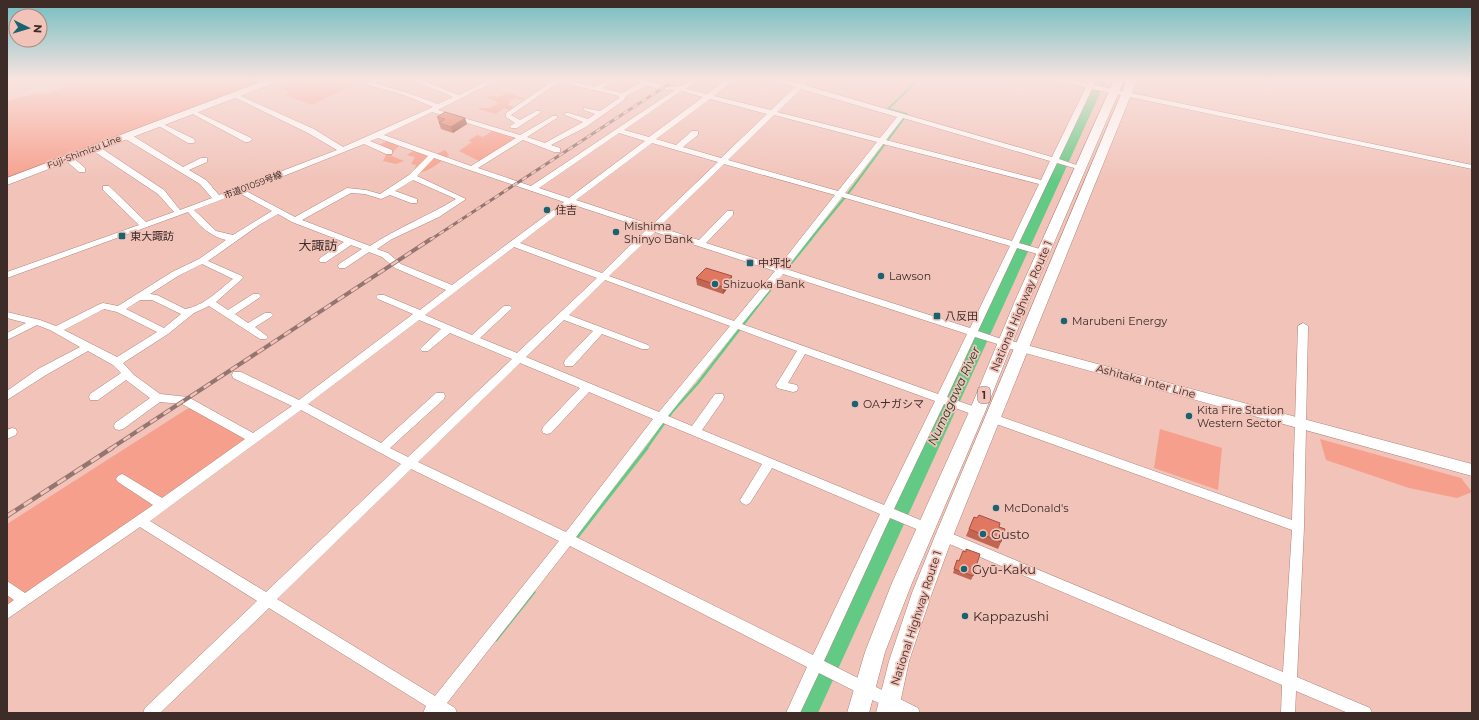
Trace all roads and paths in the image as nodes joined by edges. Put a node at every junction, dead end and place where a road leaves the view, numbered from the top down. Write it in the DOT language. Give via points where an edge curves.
graph roads {
  1 [pos="770,113"];
  2 [pos="185,114"];
  3 [pos="196,114"];
  4 [pos="274,114"];
  5 [pos="426,114"];
  6 [pos="448,114"];
  7 [pos="509,114"];
  8 [pos="535,114"];
  9 [pos="567,114"];
  10 [pos="600,114"];
  11 [pos="644,114"];
  12 [pos="686,114"];
  13 [pos="772,114"];
  14 [pos="893,114"];
  15 [pos="1078,114"];
  16 [pos="1104,114"];
  17 [pos="1111,114"];
  18 [pos="1228,114"];
  19 [pos="901,116"];
  20 [pos="555,117"];
  21 [pos="588,121"];
  22 [pos="519,122"];
  23 [pos="159,124"];
  24 [pos="619,131"];
  25 [pos="507,132"];
  26 [pos="695,133"];
  27 [pos="377,135"];
  28 [pos="127,136"];
  29 [pos="523,137"];
  30 [pos="248,140"];
  31 [pos="650,140"];
  32 [pos="191,141"];
  33 [pos="880,141"];
  34 [pos="363,142"];
  35 [pos="546,145"];
  36 [pos="95,148"];
  37 [pos="678,148"];
  38 [pos="343,150"];
  39 [pos="557,150"];
  40 [pos="389,152"];
  41 [pos="432,156"];
  42 [pos="68,158"];
  43 [pos="204,160"];
  44 [pos="723,160"];
  45 [pos="1056,161"];
  46 [pos="1077,166"];
  47 [pos="1472,167"];
  48 [pos="472,169"];
  49 [pos="82,170"];
  50 [pos="182,170"];
  51 [pos="412,177"];
  52 [pos="7,182"];
  53 [pos="1044,183"];
  54 [pos="106,188"];
  55 [pos="532,189"];
  56 [pos="239,190"];
  57 [pos="389,192"];
  58 [pos="839,194"];
  59 [pos="217,198"];
  60 [pos="414,201"];
  61 [pos="571,201"];
  62 [pos="189,209"];
  63 [pos="277,211"];
  64 [pos="178,212"];
  65 [pos="730,213"];
  66 [pos="295,220"];
  67 [pos="144,225"];
  68 [pos="652,228"];
  69 [pos="234,238"];
  70 [pos="350,242"];
  71 [pos="513,244"];
  72 [pos="700,244"];
  73 [pos="1016,245"];
  74 [pos="370,248"];
  75 [pos="1038,251"];
  76 [pos="323,260"];
  77 [pos="202,261"];
  78 [pos="342,266"];
  79 [pos="784,272"];
  80 [pos="7,275"];
  81 [pos="604,277"];
  82 [pos="453,290"];
  83 [pos="141,296"];
  84 [pos="256,296"];
  85 [pos="381,297"];
  86 [pos="210,302"];
  87 [pos="507,308"];
  88 [pos="119,309"];
  89 [pos="191,311"];
  90 [pos="228,314"];
  91 [pos="7,315"];
  92 [pos="268,315"];
  93 [pos="420,315"];
  94 [pos="562,316"];
  95 [pos="36,322"];
  96 [pos="736,325"];
  97 [pos="1303,326"];
  98 [pos="249,327"];
  99 [pos="448,329"];
  100 [pos="55,330"];
  101 [pos="600,330"];
  102 [pos="165,332"];
  103 [pos="973,333"];
  104 [pos="263,336"];
  105 [pos="7,337"];
  106 [pos="473,339"];
  107 [pos="999,341"];
  108 [pos="87,347"];
  109 [pos="645,347"];
  110 [pos="1022,348"];
  111 [pos="425,349"];
  112 [pos="803,349"];
  113 [pos="518,358"];
  114 [pos="117,362"];
  115 [pos="569,363"];
  116 [pos="127,374"];
  117 [pos="238,375"];
  118 [pos="587,387"];
  119 [pos="793,388"];
  120 [pos="7,396"];
  121 [pos="440,396"];
  122 [pos="94,397"];
  123 [pos="719,397"];
  124 [pos="158,398"];
  125 [pos="944,399"];
  126 [pos="300,405"];
  127 [pos="971,410"];
  128 [pos="660,418"];
  129 [pos="992,418"];
  130 [pos="1302,424"];
  131 [pos="119,426"];
  132 [pos="547,430"];
  133 [pos="694,432"];
  134 [pos="254,439"];
  135 [pos="382,448"];
  136 [pos="409,463"];
  137 [pos="769,463"];
  138 [pos="1472,470"];
  139 [pos="122,479"];
  140 [pos="746,500"];
  141 [pos="163,505"];
  142 [pos="888,513"];
  143 [pos="140,521"];
  144 [pos="919,525"];
  145 [pos="1298,526"];
  146 [pos="944,536"];
  147 [pos="568,539"];
  148 [pos="7,587"];
  149 [pos="24,600"];
  150 [pos="267,600"];
  151 [pos="7,613"];
  152 [pos="819,666"];
  153 [pos="1289,681"];
  154 [pos="865,689"];
  155 [pos="888,707"];
  156 [pos="433,709"];
  157 [pos="150,713"];
  158 [pos="450,713"];
  159 [pos="793,713"];
  160 [pos="858,713"];
  161 [pos="913,713"];
  162 [pos="1288,713"];
  163 [pos="1365,713"];
  1 -- 44 [label="street"];
  2 -- 23 [label="main road, Fuji-Shimizu Line"];
  3 -- 30 [label="street"];
  4 -- 38 [label="street"];
  5 -- 27 [label="street, 市道01059号線"];
  6 -- 25 [label="street" via="476,125"];
  7 -- 22 [label="street" via="508,116"];
  8 -- 22 [label="street"];
  9 -- 21 [label="street"];
  10 -- 21 [label="street"];
  11 -- 24 [label="street"];
  12 -- 31 [label="street"];
  13 -- 33 [label="street"];
  14 -- 19 [label="street"];
  15 -- 45 [label="street"];
  16 -- 46 [label="highway, National Highway Route 1 / 1"];
  17 -- 110 [label="highway, National Highway Route 1 / 1" via="1106,140"];
  18 -- 47 [label="street"];
  19 -- 33 [label="street"];
  19 -- 45 [label="street"];
  20 -- 29 [label="street"];
  21 -- 35 [label="street"];
  22 -- 25 [label="street"];
  23 -- 28 [label="main road, Fuji-Shimizu Line"];
  23 -- 32 [label="street"];
  24 -- 31 [label="street"];
  24 -- 55 [label="street"];
  25 -- 29 [label="street"];
  26 -- 37 [label="street"];
  27 -- 34 [label="street, 市道01059号線"];
  27 -- 41 [label="street"];
  28 -- 36 [label="main road, Fuji-Shimizu Line"];
  28 -- 50 [label="street"];
  29 -- 35 [label="street"];
  29 -- 48 [label="street"];
  31 -- 37 [label="street"];
  31 -- 61 [label="street"];
  33 -- 53 [label="street"];
  33 -- 58 [label="street"];
  34 -- 38 [label="street, 市道01059号線"];
  34 -- 40 [label="street"];
  35 -- 39 [label="street"];
  36 -- 42 [label="main road, Fuji-Shimizu Line"];
  36 -- 64 [label="street" via="161,192"];
  37 -- 44 [label="street"];
  38 -- 56 [label="street, 市道01059号線"];
  41 -- 48 [label="street"];
  41 -- 51 [label="street"];
  42 -- 49 [label="street"];
  42 -- 52 [label="main road, Fuji-Shimizu Line"];
  43 -- 50 [label="street"];
  44 -- 58 [label="street"];
  44 -- 68 [label="street"];
  45 -- 46 [label="street"];
  45 -- 53 [label="street"];
  46 -- 75 [label="highway, National Highway Route 1 / 1"];
  48 -- 55 [label="street"];
  50 -- 59 [label="street" via="203,182"];
  51 -- 57 [label="street"];
  51 -- 74 [label="street" via="462,199"];
  53 -- 73 [label="street"];
  54 -- 67 [label="street"];
  55 -- 61 [label="street"];
  56 -- 59 [label="street, 市道01059号線"];
  56 -- 63 [label="street"];
  57 -- 60 [label="street"];
  57 -- 66 [label="street" via="381,197 350,190"];
  58 -- 73 [label="street"];
  58 -- 79 [label="street"];
  59 -- 62 [label="street, 市道01059号線"];
  61 -- 68 [label="street"];
  61 -- 71 [label="street"];
  62 -- 64 [label="street, 市道01059号線"];
  62 -- 69 [label="street" via="210,231"];
  63 -- 66 [label="street"];
  63 -- 69 [label="street"];
  64 -- 67 [label="street, 市道01059号線"];
  65 -- 72 [label="street"];
  66 -- 70 [label="street"];
  67 -- 80 [label="street, 市道01059号線"];
  68 -- 72 [label="street"];
  68 -- 81 [label="street"];
  69 -- 77 [label="street"];
  70 -- 74 [label="street"];
  70 -- 76 [label="street"];
  71 -- 81 [label="street"];
  71 -- 82 [label="street"];
  72 -- 79 [label="street"];
  73 -- 75 [label="street"];
  73 -- 103 [label="street"];
  74 -- 78 [label="street"];
  74 -- 82 [label="street" via="385,255 398,266"];
  75 -- 107 [label="highway, National Highway Route 1 / 1"];
  77 -- 83 [label="street"];
  77 -- 86 [label="street" via="239,278"];
  79 -- 96 [label="street"];
  79 -- 103 [label="street"];
  81 -- 94 [label="street"];
  81 -- 96 [label="street"];
  82 -- 93 [label="street"];
  83 -- 88 [label="street"];
  83 -- 89 [label="street" via="154,297 184,312"];
  84 -- 90 [label="street"];
  85 -- 93 [label="street"];
  86 -- 89 [label="street"];
  86 -- 90 [label="street"];
  87 -- 106 [label="street"];
  88 -- 100 [label="street" via="103,306"];
  88 -- 102 [label="street"];
  89 -- 102 [label="street"];
  90 -- 98 [label="street"];
  91 -- 95 [label="street"];
  92 -- 98 [label="street"];
  93 -- 99 [label="street"];
  93 -- 126 [label="street"];
  94 -- 101 [label="street"];
  94 -- 113 [label="street"];
  95 -- 100 [label="street"];
  95 -- 105 [label="street"];
  96 -- 112 [label="street"];
  96 -- 128 [label="street"];
  97 -- 130 [label="street"];
  98 -- 104 [label="street"];
  99 -- 106 [label="street"];
  99 -- 111 [label="street"];
  100 -- 108 [label="street"];
  101 -- 109 [label="street"];
  101 -- 115 [label="street"];
  102 -- 114 [label="street"];
  103 -- 107 [label="street"];
  103 -- 125 [label="street"];
  106 -- 113 [label="street"];
  107 -- 110 [label="main road, Ashitaka Inter Line"];
  107 -- 127 [label="highway, National Highway Route 1 / 1"];
  108 -- 114 [label="street"];
  108 -- 120 [label="street" via="42,372"];
  110 -- 129 [label="highway, National Highway Route 1 / 1"];
  110 -- 130 [label="main road, Ashitaka Inter Line"];
  112 -- 119 [label="street" via="781,385"];
  112 -- 125 [label="street"];
  113 -- 118 [label="street"];
  113 -- 136 [label="street"];
  114 -- 116 [label="street"];
  116 -- 122 [label="street"];
  116 -- 124 [label="street"];
  117 -- 126 [label="street"];
  118 -- 128 [label="street"];
  118 -- 132 [label="street"];
  121 -- 135 [label="street"];
  123 -- 133 [label="street"];
  124 -- 131 [label="street"];
  124 -- 134 [label="street" via="184,400"];
  125 -- 127 [label="street"];
  125 -- 142 [label="street"];
  126 -- 134 [label="street"];
  126 -- 135 [label="street"];
  127 -- 144 [label="highway, National Highway Route 1 / 1"];
  128 -- 133 [label="street"];
  128 -- 147 [label="street"];
  129 -- 145 [label="street"];
  129 -- 146 [label="highway, National Highway Route 1 / 1"];
  130 -- 138 [label="main road, Ashitaka Inter Line"];
  130 -- 145 [label="street"];
  133 -- 137 [label="street"];
  134 -- 141 [label="street"];
  135 -- 136 [label="street"];
  136 -- 147 [label="street"];
  136 -- 150 [label="street"];
  137 -- 140 [label="street"];
  137 -- 142 [label="street"];
  139 -- 141 [label="street"];
  141 -- 143 [label="street"];
  142 -- 144 [label="street"];
  142 -- 152 [label="street"];
  143 -- 149 [label="street"];
  143 -- 150 [label="street"];
  144 -- 154 [label="highway, National Highway Route 1 / 1" via="875,652"];
  145 -- 153 [label="street"];
  146 -- 153 [label="street"];
  146 -- 155 [label="highway, National Highway Route 1 / 1" via="902,654"];
  147 -- 152 [label="street"];
  147 -- 156 [label="street"];
  148 -- 149 [label="street"];
  149 -- 151 [label="street"];
  150 -- 156 [label="street"];
  150 -- 157 [label="street"];
  152 -- 154 [label="street"];
  152 -- 159 [label="street"];
  153 -- 162 [label="street"];
  153 -- 163 [label="street"];
  154 -- 155 [label="street"];
  154 -- 160 [label="highway, National Highway Route 1 / 1"];
  155 -- 161 [label="street"];
  156 -- 158 [label="street"];
}
